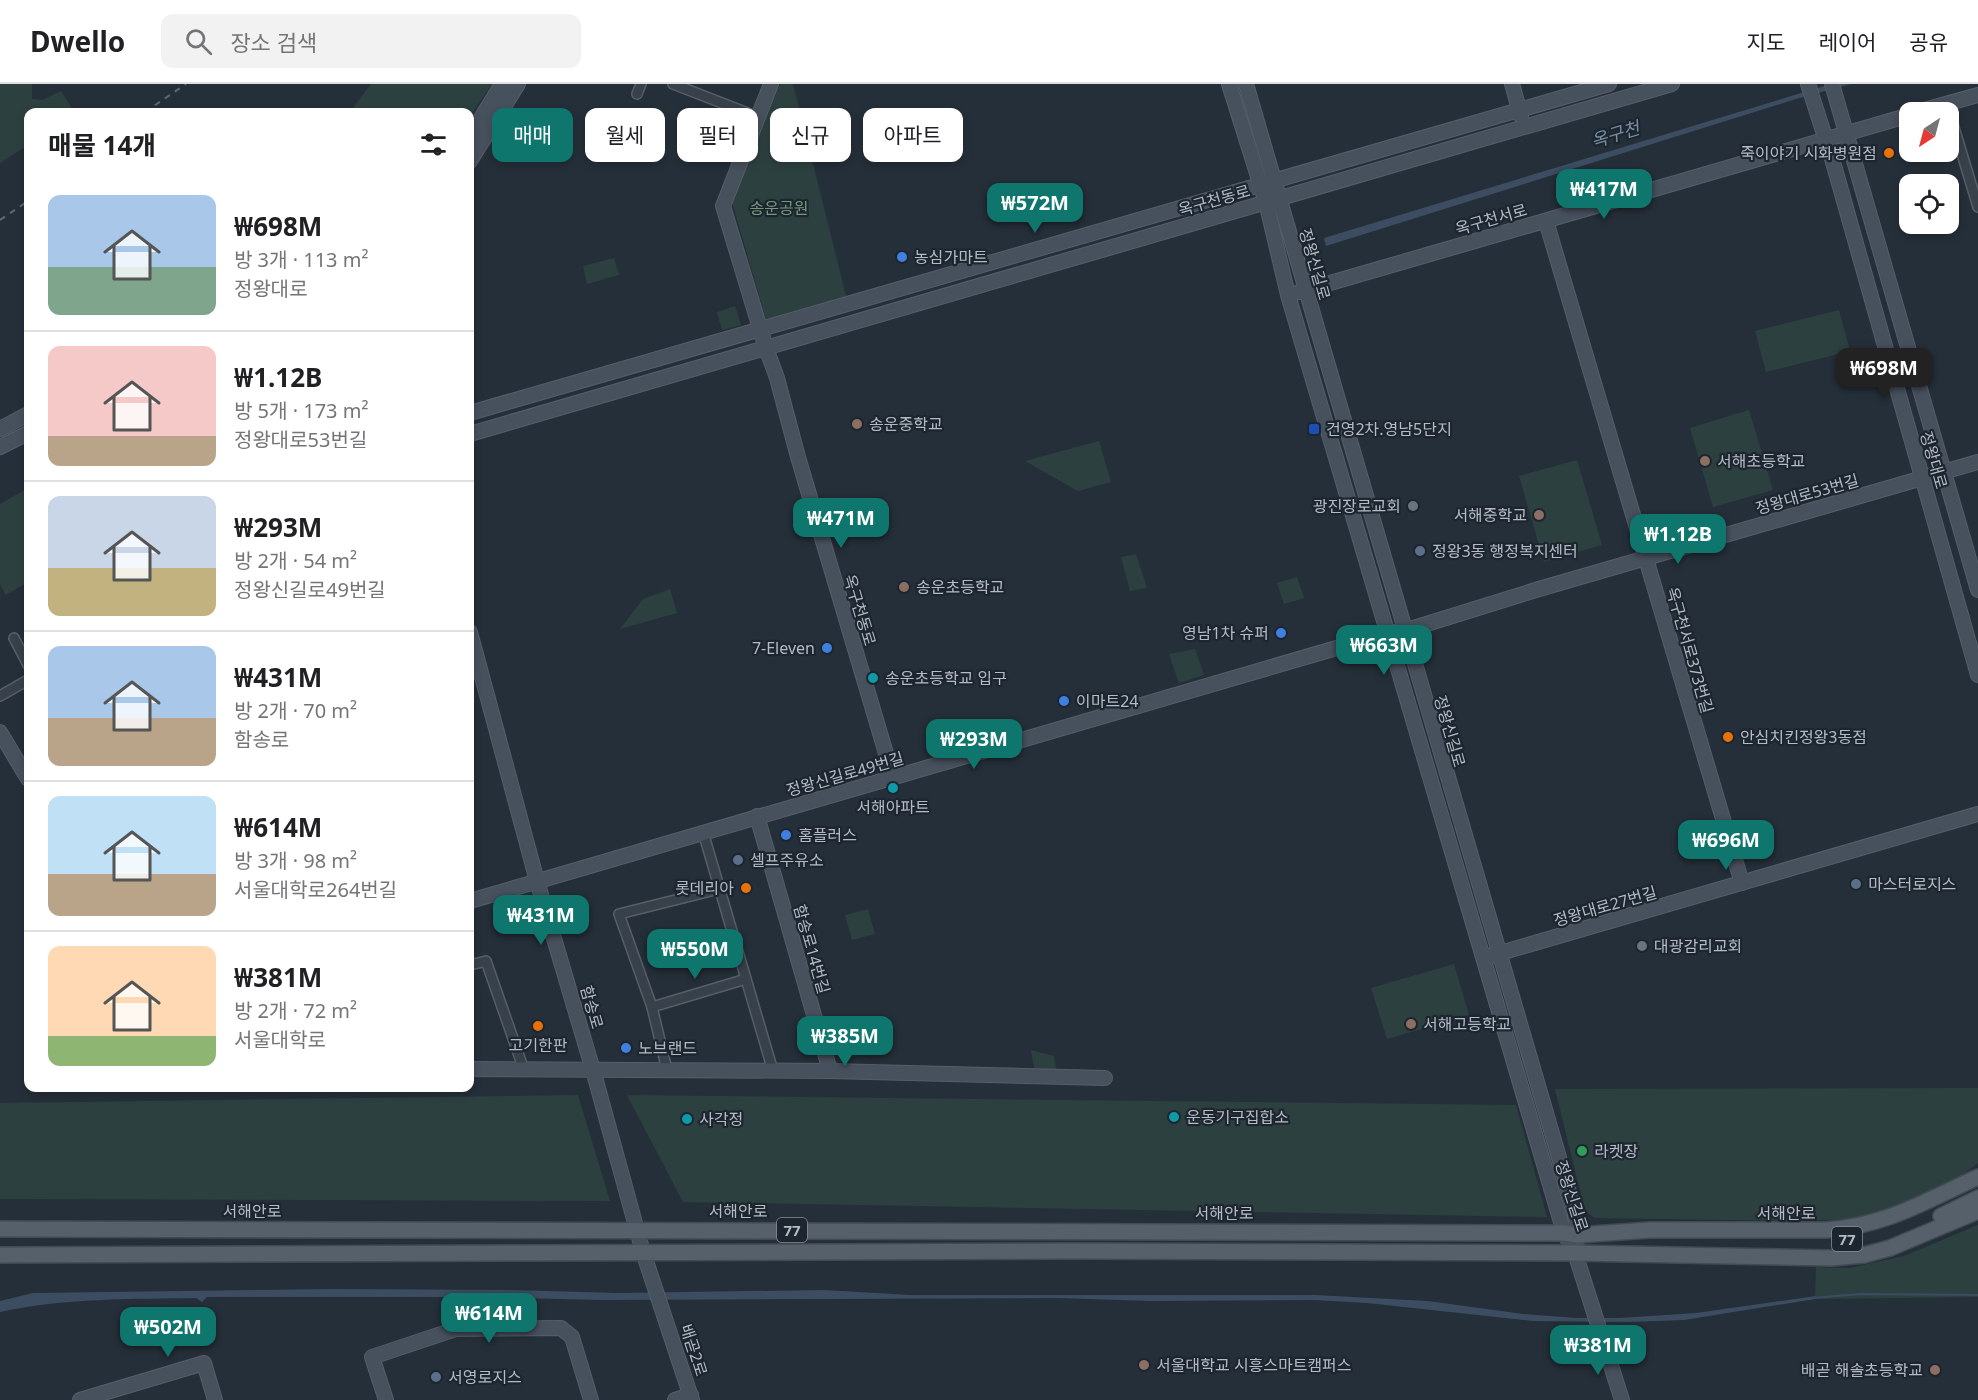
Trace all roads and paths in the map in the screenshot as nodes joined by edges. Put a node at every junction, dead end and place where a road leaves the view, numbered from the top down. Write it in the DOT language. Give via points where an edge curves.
graph roads {
  1 [pos="502,84"];
  2 [pos="518,84"];
  3 [pos="641,84"];
  4 [pos="673,84"];
  5 [pos="771,84"];
  6 [pos="1229,84"];
  7 [pos="1246,84"];
  8 [pos="1512,84"];
  9 [pos="1609,84"];
  10 [pos="1672,84"];
  11 [pos="1808,84"];
  12 [pos="1832,84"];
  13 [pos="637,94"];
  14 [pos="1978,95"];
  15 [pos="1954,102"];
  16 [pos="735,108"];
  17 [pos="1519,110"];
  18 [pos="758,117"];
  19 [pos="1899,118"];
  20 [pos="1524,127"];
  21 [pos="474,130"];
  22 [pos="1846,133"];
  23 [pos="1826,139"];
  24 [pos="1959,143"];
  25 [pos="474,155"];
  26 [pos="740,162"];
  27 [pos="1275,181"];
  28 [pos="1260,185"];
  29 [pos="1272,200"];
  30 [pos="1978,204"];
  31 [pos="1546,220"];
  32 [pos="1306,290"];
  33 [pos="1288,296"];
  34 [pos="760,330"];
  35 [pos="766,348"];
  36 [pos="474,412"];
  37 [pos="24,416"];
  38 [pos="0,429"];
  39 [pos="474,433"];
  40 [pos="24,435"];
  41 [pos="0,447"];
  42 [pos="1978,462"];
  43 [pos="1943,472"];
  44 [pos="1922,478"];
  45 [pos="1646,558"];
  46 [pos="1978,590"];
  47 [pos="1404,631"];
  48 [pos="1388,633"];
  49 [pos="14,638"];
  50 [pos="474,647"];
  51 [pos="24,657"];
  52 [pos="1978,675"];
  53 [pos="24,682"];
  54 [pos="0,696"];
  55 [pos="0,732"];
  56 [pos="24,772"];
  57 [pos="893,777"];
  58 [pos="1978,814"];
  59 [pos="758,816"];
  60 [pos="703,832"];
  61 [pos="537,880"];
  62 [pos="1742,883"];
  63 [pos="719,889"];
  64 [pos="474,900"];
  65 [pos="1498,954"];
  66 [pos="1483,958"];
  67 [pos="474,964"];
  68 [pos="746,980"];
  69 [pos="652,1007"];
  70 [pos="474,1069"];
  71 [pos="524,1070"];
  72 [pos="593,1070"];
  73 [pos="667,1070"];
  74 [pos="773,1071"];
  75 [pos="830,1071"];
  76 [pos="1106,1078"];
  77 [pos="1978,1170"];
  78 [pos="1978,1177"];
  79 [pos="1978,1188"];
  80 [pos="1952,1189"];
  81 [pos="1978,1198"];
  82 [pos="1978,1211"];
  83 [pos="0,1229"];
  84 [pos="636,1229"];
  85 [pos="1576,1233"];
  86 [pos="1705,1243"];
  87 [pos="643,1252"];
  88 [pos="1580,1253"];
  89 [pos="0,1255"];
  90 [pos="691,1397"];
  91 [pos="80,1400"];
  92 [pos="215,1400"];
  93 [pos="386,1400"];
  94 [pos="591,1400"];
  95 [pos="675,1400"];
  96 [pos="1622,1400"];
  1 -- 21 [label="street"];
  2 -- 25 [label="street"];
  3 -- 13 [label="street"];
  4 -- 16 [label="street"];
  5 -- 18 [label="street"];
  6 -- 28 [label="street, 정왕신길로"];
  7 -- 27 [label="street, 정왕신길로"];
  8 -- 17 [label="street"];
  9 -- 17 [label="street, 옥구천동로"];
  10 -- 20 [label="street, 옥구천동로"];
  11 -- 23 [label="street, 정왕대로"];
  12 -- 22 [label="street, 정왕대로"];
  14 -- 15 [label="street"];
  17 -- 20 [label="street"];
  17 -- 27 [label="street, 옥구천동로"];
  19 -- 22 [label="street, 옥구천서로"];
  20 -- 29 [label="street, 옥구천동로"];
  22 -- 23 [label="street, 옥구천서로"];
  22 -- 43 [label="street, 정왕대로"];
  23 -- 31 [label="street, 옥구천서로"];
  23 -- 44 [label="street, 정왕대로"];
  24 -- 30 [label="street"];
  26 -- 34 [label="street" via="723,206"];
  27 -- 28 [label="street, 옥구천동로"];
  27 -- 29 [label="street, 정왕신길로"];
  28 -- 29 [label="street, 정왕신길로"];
  28 -- 34 [label="street, 옥구천동로"];
  29 -- 32 [label="street, 정왕신길로"];
  29 -- 33 [label="street, 정왕신길로"];
  29 -- 35 [label="street, 옥구천동로"];
  31 -- 32 [label="street, 옥구천서로"];
  31 -- 45 [label="street, 옥구천서로373번길"];
  32 -- 33 [label="street, 옥구천서로"];
  32 -- 47 [label="street, 정왕신길로"];
  33 -- 48 [label="street, 정왕신길로"];
  34 -- 35 [label="street, 옥구천동로"];
  34 -- 36 [label="street, 옥구천동로"];
  35 -- 39 [label="street, 옥구천동로"];
  35 -- 57 [label="street, 옥구천동로"];
  37 -- 38 [label="street"];
  40 -- 41 [label="street"];
  42 -- 43 [label="street, 정왕대로53번길"];
  43 -- 44 [label="street, 정왕대로53번길"];
  43 -- 46 [label="street, 정왕대로"];
  44 -- 45 [label="street, 정왕대로53번길"];
  44 -- 52 [label="street, 정왕대로"];
  45 -- 47 [label="street, 정왕대로53번길"];
  45 -- 62 [label="street, 옥구천서로373번길"];
  47 -- 48 [label="street, 정왕신길로49번길"];
  47 -- 65 [label="street, 정왕신길로"];
  48 -- 57 [label="street, 정왕신길로49번길"];
  48 -- 66 [label="street, 정왕신길로"];
  49 -- 51 [label="street"];
  50 -- 61 [label="street, 함송로"];
  53 -- 54 [label="street"];
  55 -- 56 [label="street"];
  57 -- 59 [label="street, 정왕신길로49번길"];
  58 -- 62 [label="street, 정왕대로27번길"];
  59 -- 60 [label="street, 정왕신길로49번길"];
  59 -- 75 [label="street, 함송로14번길"];
  60 -- 61 [label="street, 정왕신길로49번길"];
  60 -- 63 [label="street"];
  61 -- 64 [label="street, 정왕신길로49번길"];
  61 -- 72 [label="street, 함송로"];
  62 -- 65 [label="street, 정왕대로27번길"];
  63 -- 68 [label="street"];
  63 -- 69 [label="street" via="619,914"];
  65 -- 66 [label="street, 정왕대로27번길"];
  65 -- 85 [label="street, 정왕신길로" via="1574,1209"];
  66 -- 85 [label="street, 정왕신길로"];
  67 -- 71 [label="street" via="486,961"];
  68 -- 69 [label="street"];
  68 -- 74 [label="street"];
  69 -- 73 [label="street"];
  70 -- 71 [label="street"];
  71 -- 72 [label="street"];
  72 -- 73 [label="street"];
  72 -- 84 [label="street, 함송로"];
  73 -- 74 [label="street"];
  74 -- 75 [label="street"];
  75 -- 76 [label="street"];
  77 -- 80 [label="street"];
  78 -- 80 [label="main road, 서해안로"];
  79 -- 86 [label="main road, 77" via="1894,1227 1866,1235 1840,1240"];
  80 -- 85 [label="main road, 서해안로" via="1907,1212 1849,1228"];
  81 -- 86 [label="main road, 77" via="1897,1236 1841,1249"];
  82 -- 88 [label="main road" via="1890,1248 1832,1258"];
  83 -- 84 [label="main road, 서해안로 / 77"];
  84 -- 85 [label="main road, 서해안로 / 77"];
  84 -- 87 [label="street, 함송로"];
  85 -- 86 [label="main road, 서해안로 / 77"];
  85 -- 88 [label="street, 정왕신길로"];
  86 -- 88 [label="main road, 77"];
  87 -- 88 [label="main road, 77"];
  87 -- 89 [label="main road, 77"];
  87 -- 90 [label="street, 배곧2로"];
  88 -- 96 [label="street" via="1581,1270"];
  90 -- 95 [label="street"];
  91 -- 92 [label="street" via="204,1363"];
  93 -- 94 [label="street" via="372,1357 456,1329 561,1328 572,1337"];
}
